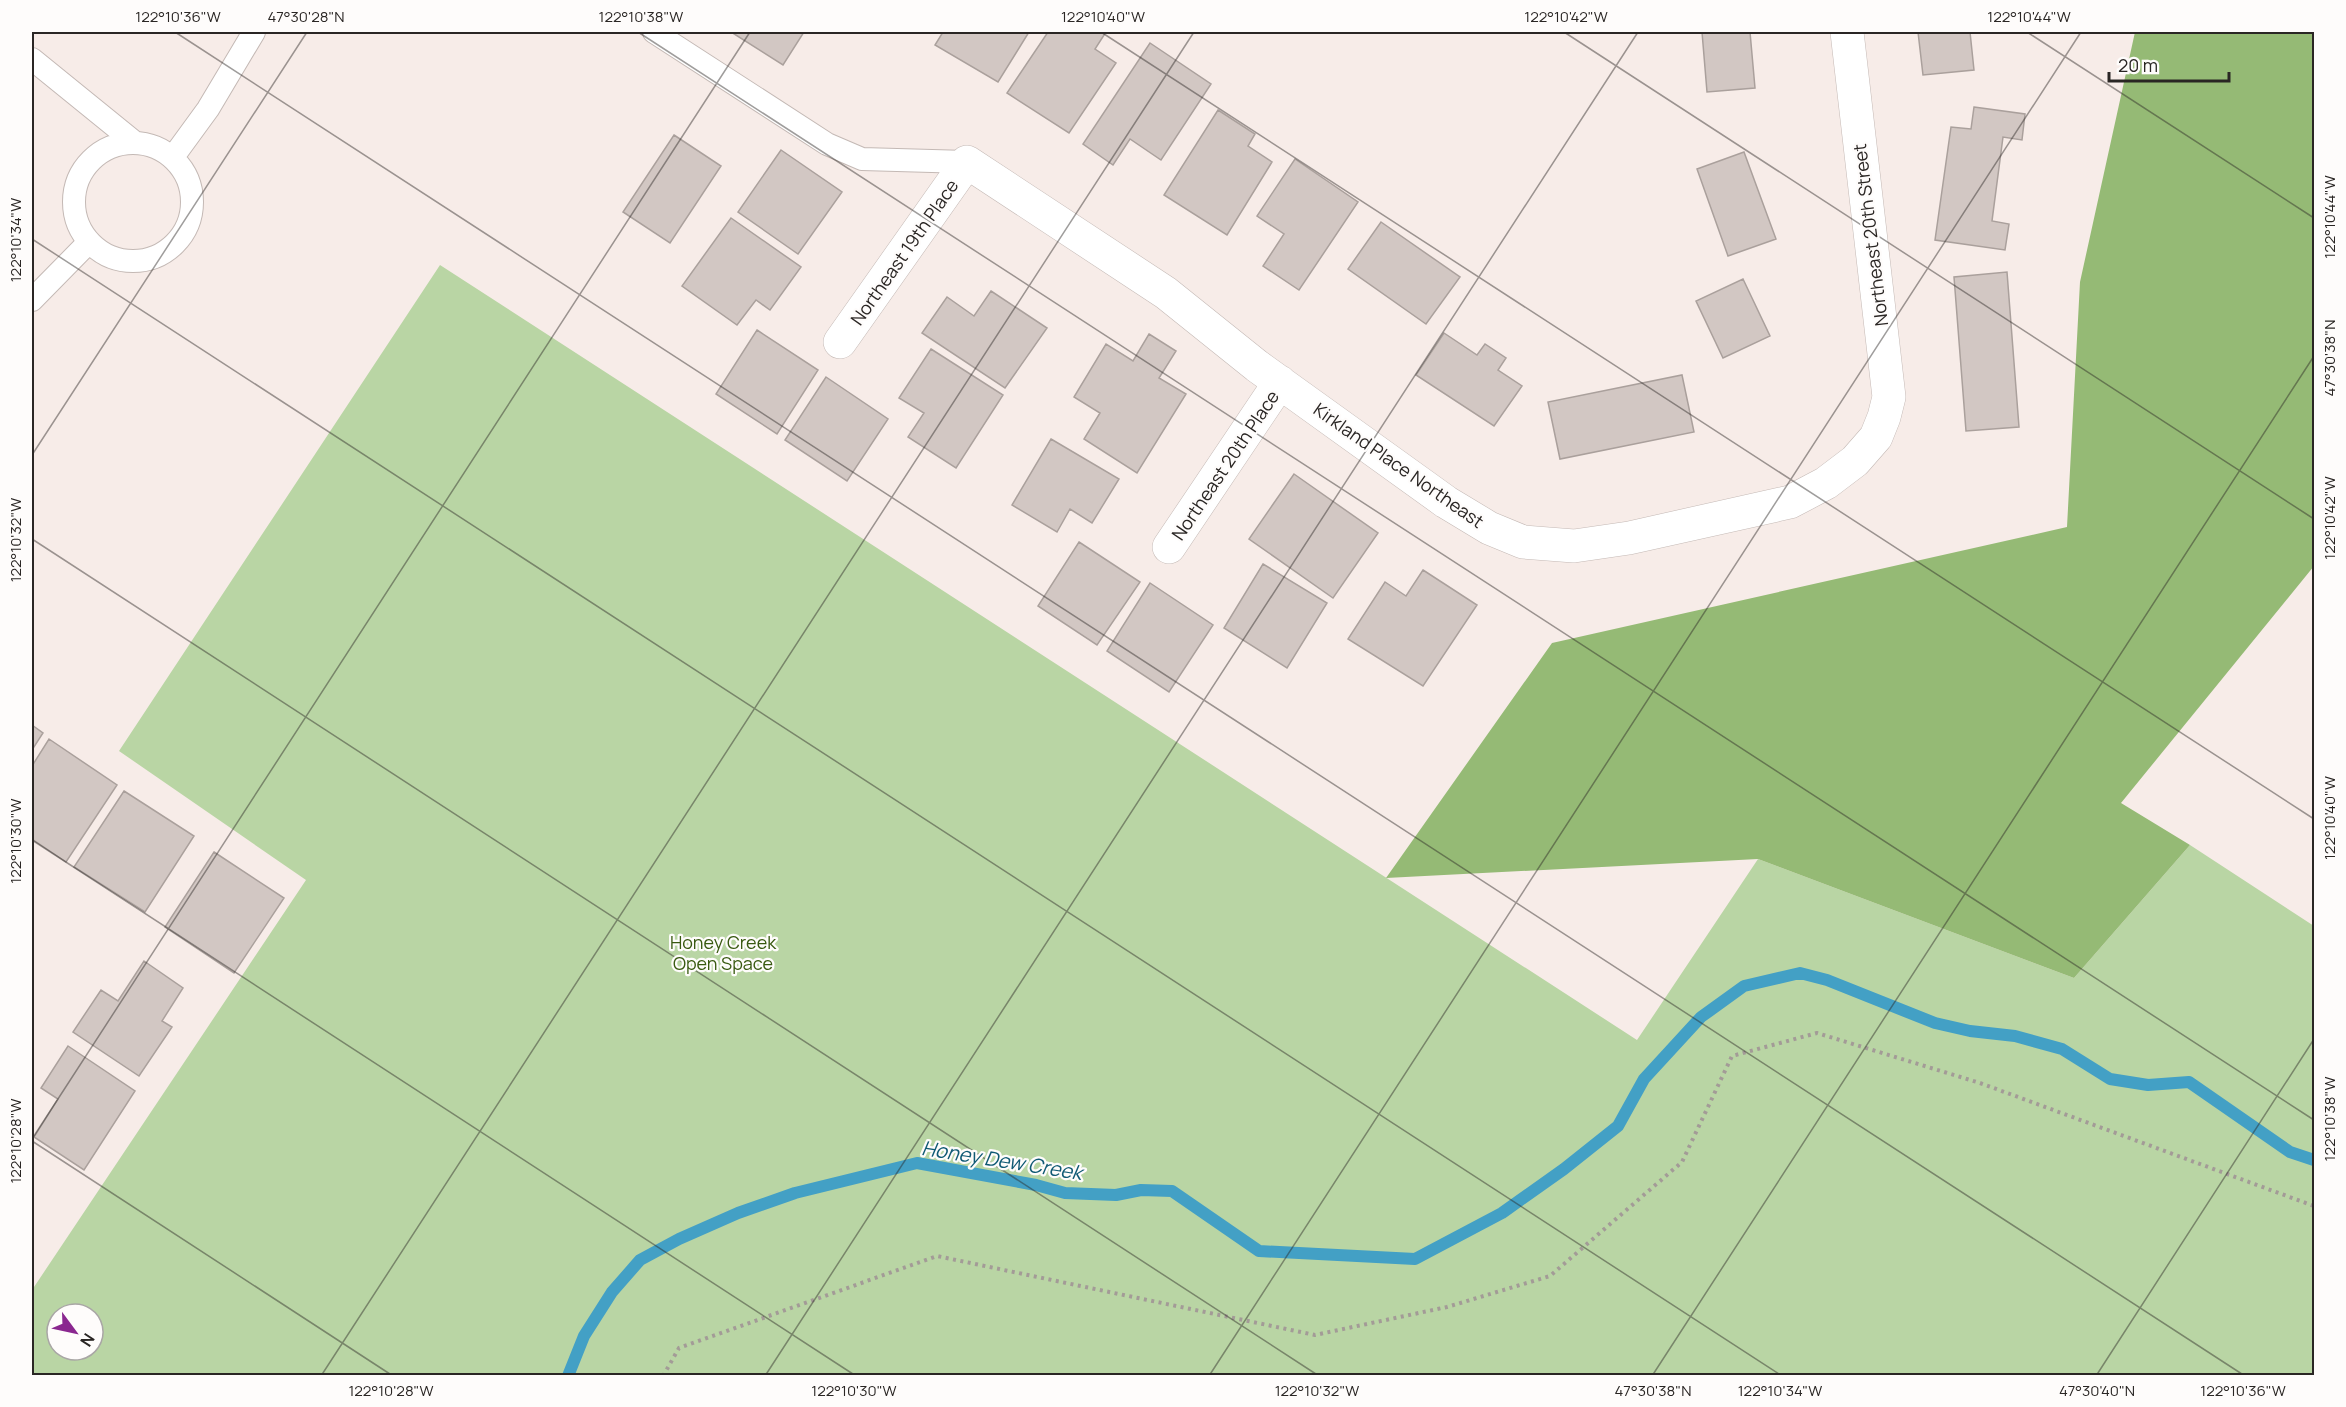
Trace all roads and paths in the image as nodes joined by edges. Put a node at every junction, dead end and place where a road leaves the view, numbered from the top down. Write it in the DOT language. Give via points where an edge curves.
graph roads {
  1 [pos="254,32"];
  2 [pos="654,32"];
  3 [pos="1847,32"];
  4 [pos="32,59"];
  5 [pos="133,141"];
  6 [pos="173,157"];
  7 [pos="967,162"];
  8 [pos="89,242"];
  9 [pos="32,300"];
  10 [pos="840,342"];
  11 [pos="1280,382"];
  12 [pos="1876,436"];
  13 [pos="1169,547"];
  14 [pos="2314,1206"];
  15 [pos="663,1376"];
  1 -- 6 [label="lane" via="208,109"];
  2 -- 7 [label="lane" via="827,144 862,159"];
  3 -- 12 [label="street, Northeast 20th Street" via="1889,397"];
  4 -- 5 [label="lane"];
  5 -- 6 [label="lane" via="155,146"];
  5 -- 8 [label="lane" via="111,146 91,158 78,177 73,200 77,223"];
  6 -- 8 [label="lane" via="186,174 192,195 191,216 182,236 167,251 147,260 126,261 106,255"];
  7 -- 10 [label="street, Northeast 19th Place"];
  7 -- 11 [label="street, Kirkland Place Northeast" via="1166,293"];
  8 -- 9 [label="lane"];
  11 -- 12 [label="street, Kirkland Place Northeast" via="1446,502 1523,542 1574,546 1629,538 1790,502 1856,461"];
  11 -- 13 [label="street, Northeast 20th Place"];
  14 -- 15 [label="path" via="1980,1083 1817,1033 1732,1056 1682,1162 1550,1276 1447,1307 1314,1335 937,1256 679,1348"];
}
